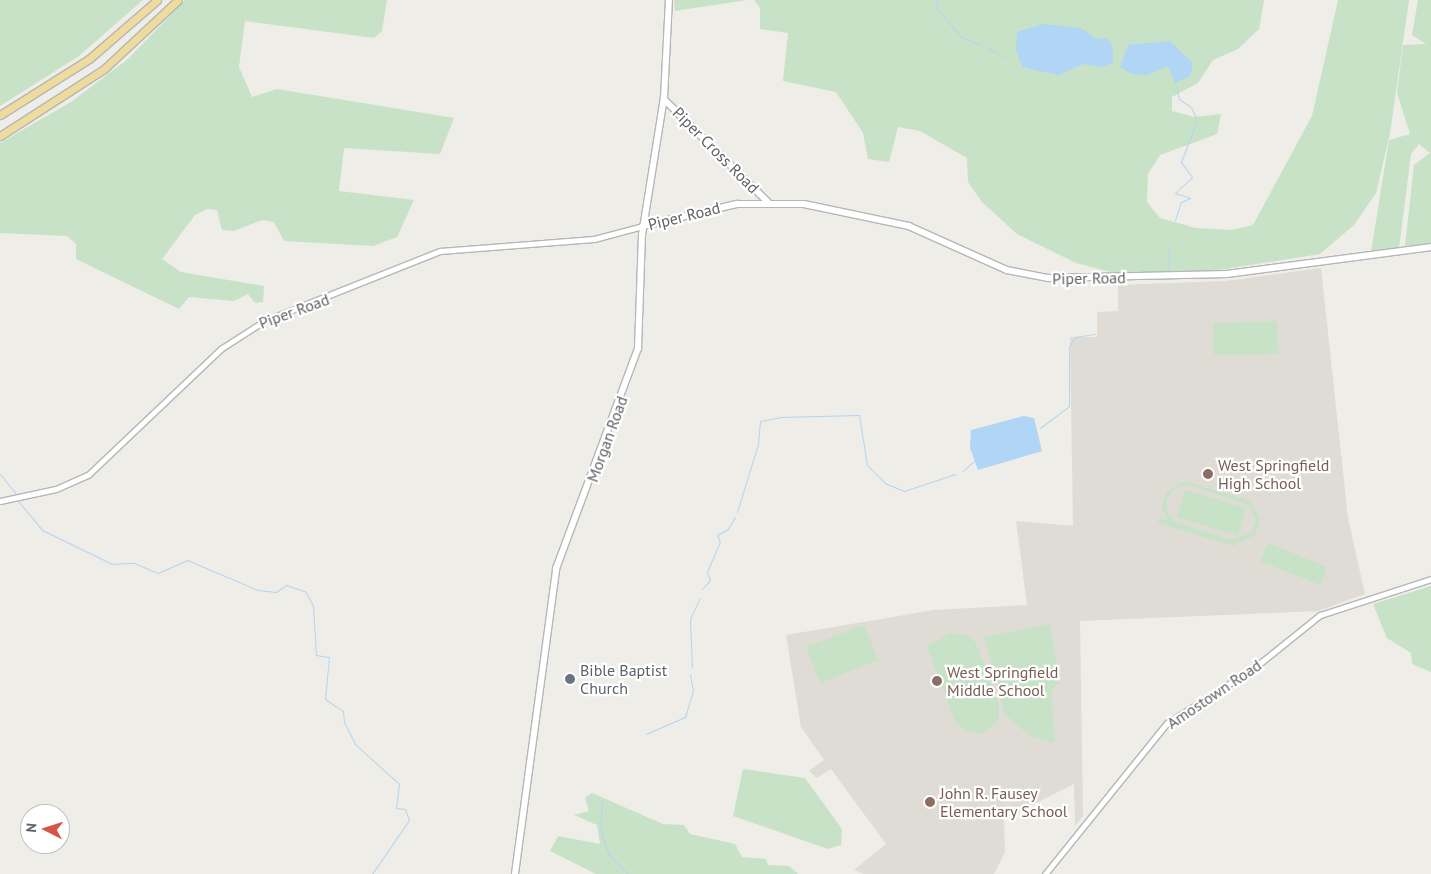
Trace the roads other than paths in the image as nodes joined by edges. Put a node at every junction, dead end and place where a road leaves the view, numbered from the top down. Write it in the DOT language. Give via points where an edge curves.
graph roads {
  1 [pos="157,0"];
  2 [pos="178,0"];
  3 [pos="669,0"];
  4 [pos="664,99"];
  5 [pos="0,116"];
  6 [pos="0,136"];
  7 [pos="768,202"];
  8 [pos="643,226"];
  9 [pos="1431,247"];
  10 [pos="0,501"];
  11 [pos="1431,579"];
  12 [pos="515,874"];
  13 [pos="1045,874"];
  1 -- 5 [label="highway" via="89,59"];
  2 -- 6 [label="highway" via="99,73"];
  3 -- 4 [label="main road, Morgan Road"];
  4 -- 7 [label="main road, Piper Cross Road"];
  4 -- 8 [label="main road, Morgan Road"];
  7 -- 8 [label="main road, Piper Road" via="690,212"];
  7 -- 9 [label="main road, Piper Road" via="814,205 909,226 1011,272 1048,278 1227,274"];
  8 -- 10 [label="street, Piper Road" via="594,239 440,251 264,321 222,348 89,474 56,490"];
  8 -- 12 [label="main road, Morgan Road" via="637,355 561,551 552,588"];
  11 -- 13 [label="street, Amostown Road" via="1320,615 1254,668 1167,723"];
}
